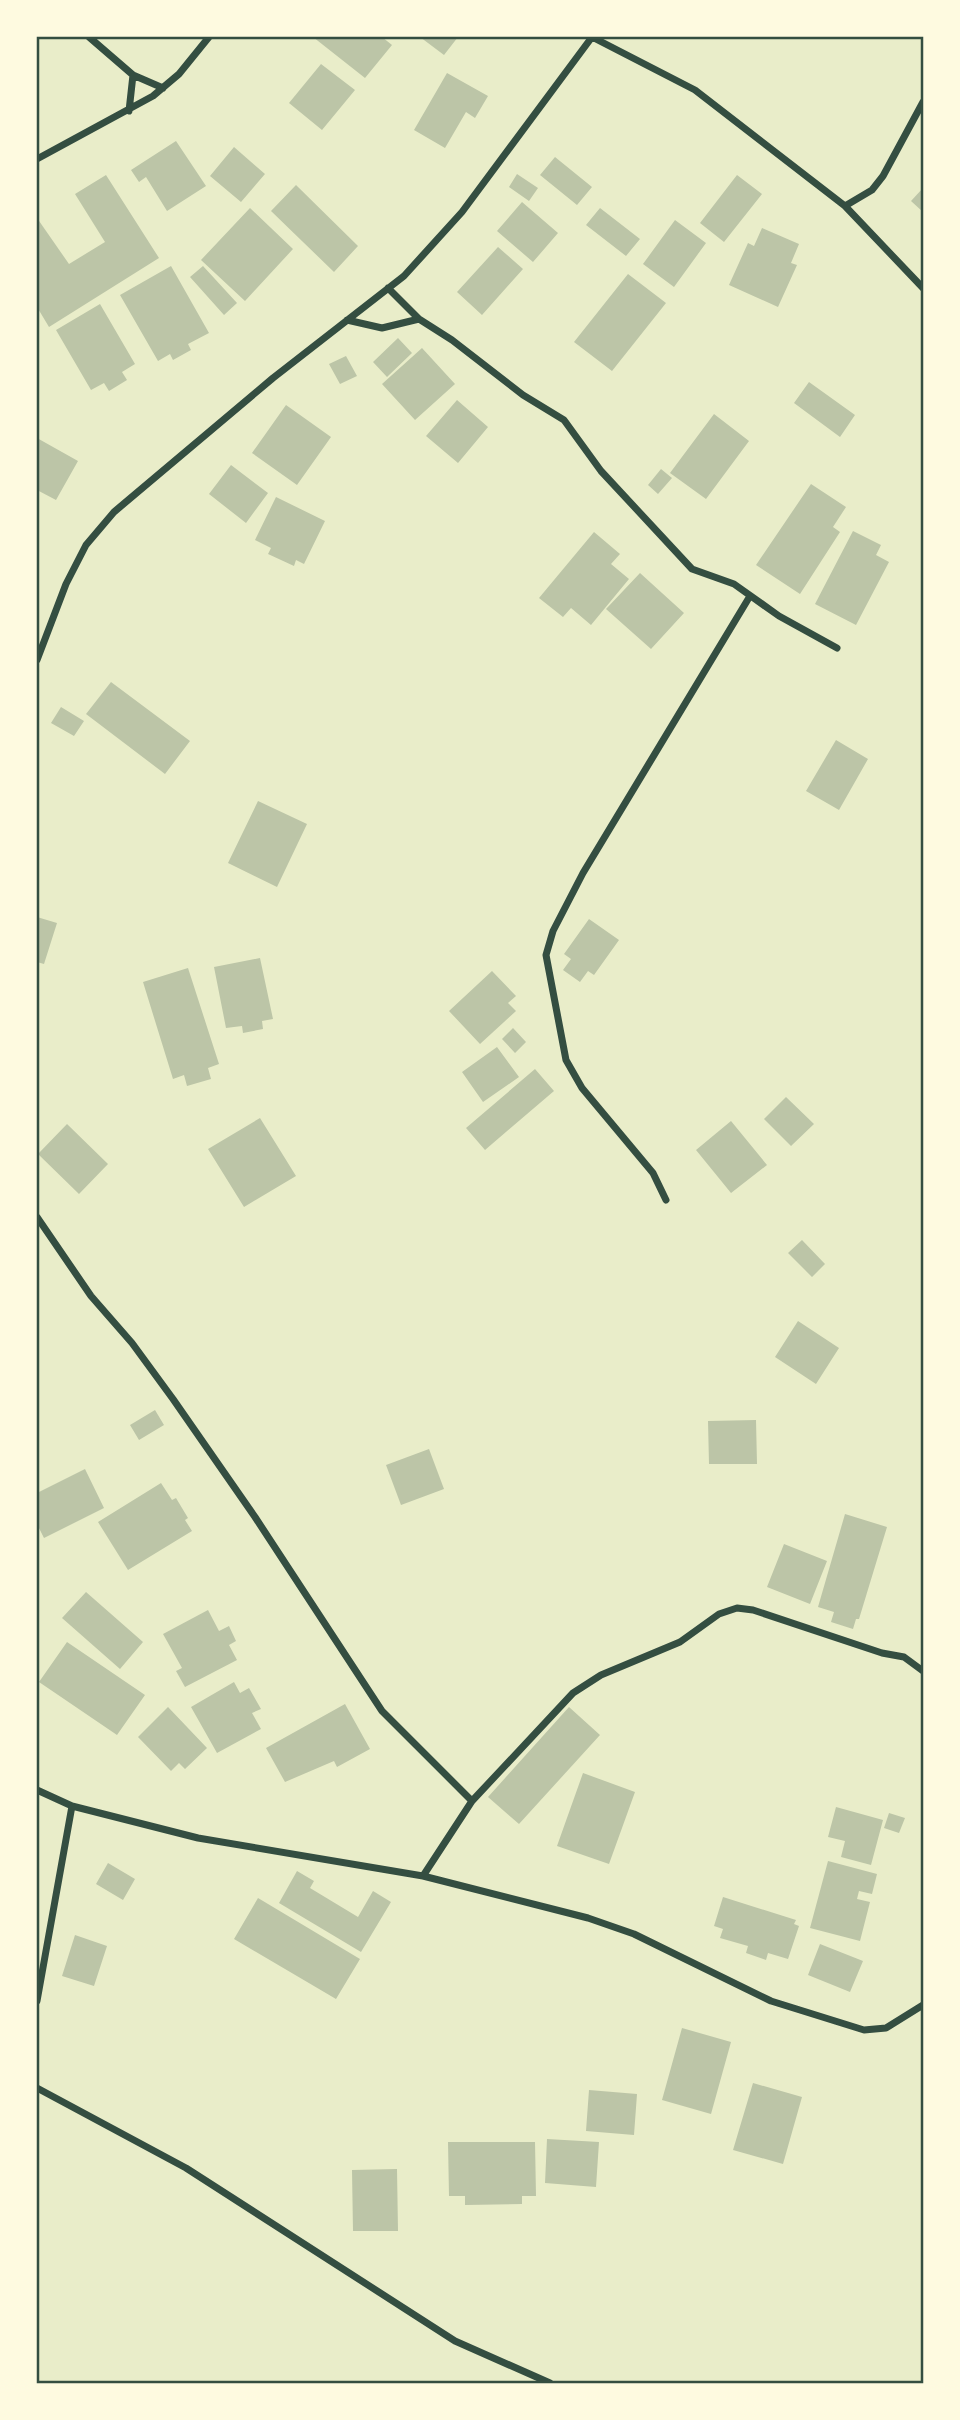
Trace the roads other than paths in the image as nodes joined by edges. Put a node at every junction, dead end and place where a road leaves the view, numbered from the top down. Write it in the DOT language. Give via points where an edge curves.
graph roads {
  1 [pos="89,37"];
  2 [pos="209,37"];
  3 [pos="592,37"];
  4 [pos="132,75"];
  5 [pos="163,88"];
  6 [pos="923,102"];
  7 [pos="130,111"];
  8 [pos="37,159"];
  9 [pos="845,206"];
  10 [pos="388,288"];
  11 [pos="923,288"];
  12 [pos="419,319"];
  13 [pos="347,320"];
  14 [pos="750,596"];
  15 [pos="837,648"];
  16 [pos="37,660"];
  17 [pos="666,1200"];
  18 [pos="37,1217"];
  19 [pos="923,1671"];
  20 [pos="37,1790"];
  21 [pos="472,1801"];
  22 [pos="72,1806"];
  23 [pos="423,1876"];
  24 [pos="37,2001"];
  25 [pos="923,2005"];
  26 [pos="37,2088"];
  27 [pos="550,2383"];
  1 -- 4 [label="street"];
  2 -- 5 [label="street"];
  3 -- 9 [label="street" via="695,90"];
  3 -- 10 [label="street" via="462,212"];
  4 -- 5 [label="street"];
  4 -- 7 [label="street"];
  5 -- 7 [label="street"];
  6 -- 9 [label="street" via="883,176 872,190"];
  7 -- 8 [label="street"];
  9 -- 11 [label="street"];
  10 -- 12 [label="street"];
  10 -- 13 [label="street"];
  12 -- 13 [label="street" via="382,328"];
  12 -- 14 [label="street" via="564,420 601,471 692,569 734,584"];
  13 -- 16 [label="street" via="114,512 86,545"];
  14 -- 15 [label="street"];
  14 -- 17 [label="street" via="583,873 553,930 546,955 566,1060 582,1088 653,1173"];
  18 -- 21 [label="street" via="91,1296 181,1410 383,1711"];
  19 -- 21 [label="street" via="904,1657 753,1609 737,1608 719,1614 680,1643 601,1675 573,1693"];
  20 -- 22 [label="street"];
  21 -- 23 [label="street"];
  22 -- 23 [label="street" via="198,1838"];
  22 -- 24 [label="street"];
  23 -- 25 [label="street" via="634,1934 771,2001 864,2030 886,2028"];
  26 -- 27 [label="street" via="186,2168 456,2341"];
}
